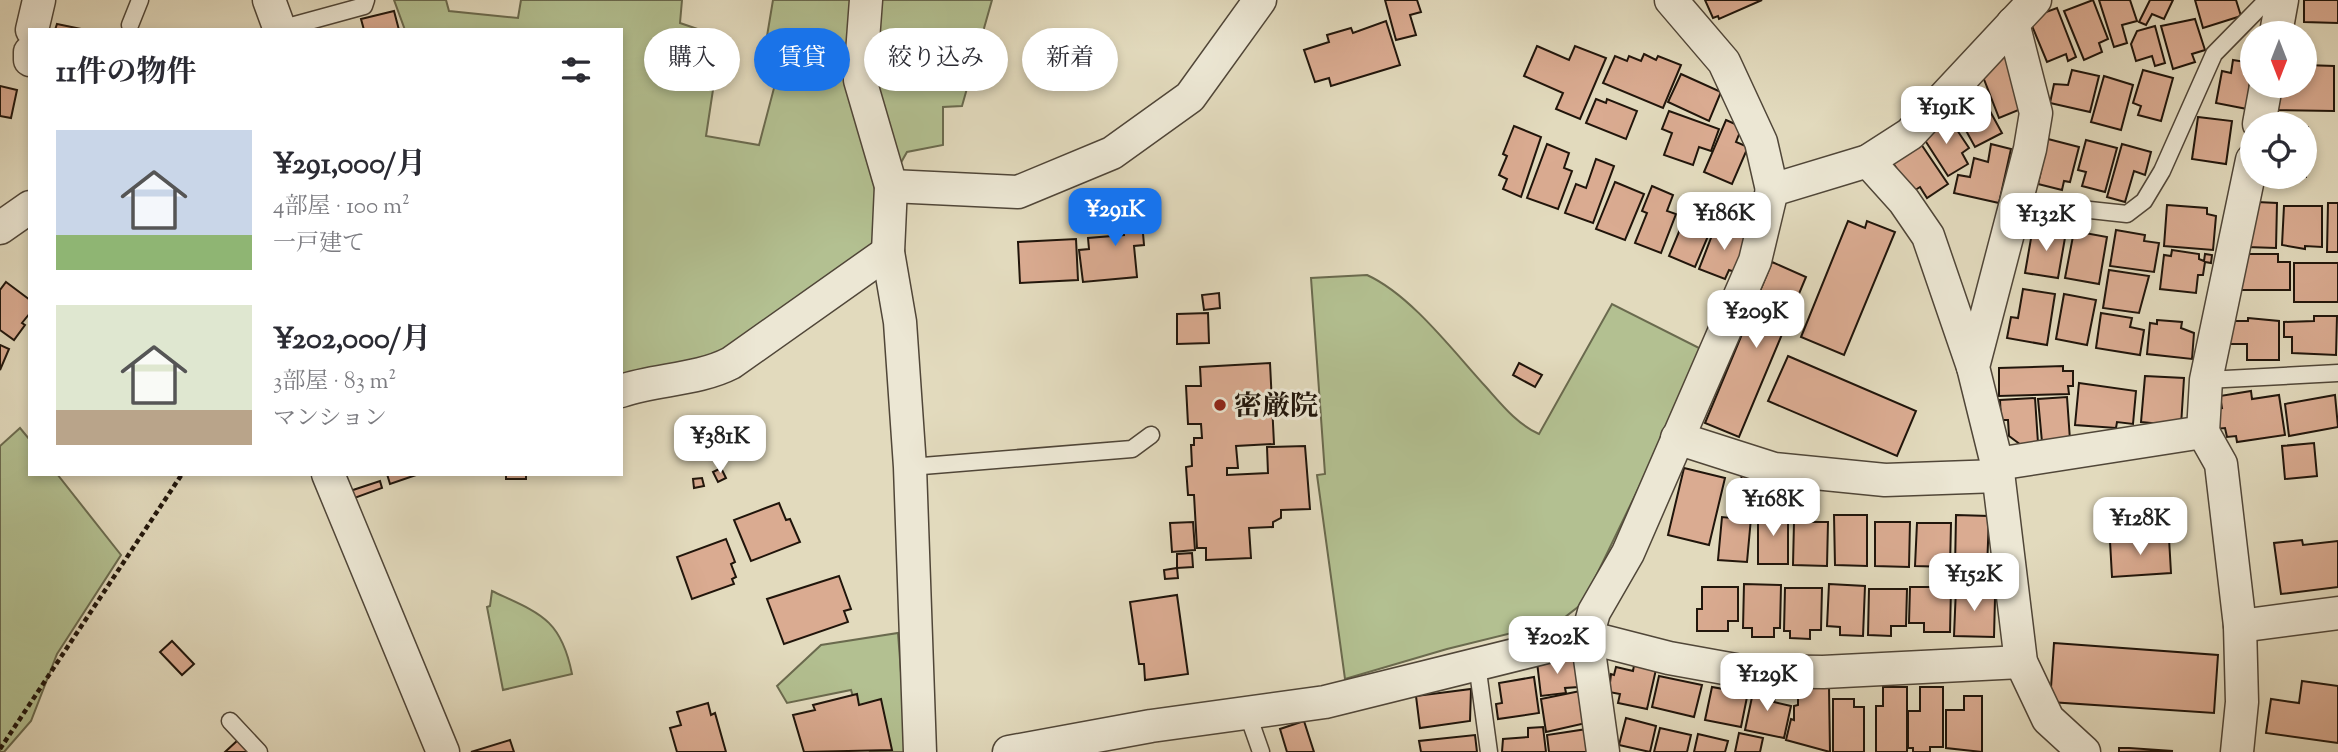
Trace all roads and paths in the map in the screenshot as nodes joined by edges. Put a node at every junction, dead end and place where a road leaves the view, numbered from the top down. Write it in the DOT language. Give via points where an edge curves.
graph roads {
  1 [pos="39,0"];
  2 [pos="140,0"];
  3 [pos="269,0"];
  4 [pos="366,0"];
  5 [pos="866,0"];
  6 [pos="1260,0"];
  7 [pos="1671,0"];
  8 [pos="2035,0"];
  9 [pos="2267,0"];
  10 [pos="2282,0"];
  11 [pos="315,21"];
  12 [pos="2278,21"];
  13 [pos="2013,23"];
  14 [pos="130,25"];
  15 [pos="33,28"];
  16 [pos="279,28"];
  17 [pos="284,28"];
  18 [pos="328,28"];
  19 [pos="1868,161"];
  20 [pos="891,186"];
  21 [pos="2246,189"];
  22 [pos="1772,190"];
  23 [pos="2016,202"];
  24 [pos="28,209"];
  25 [pos="1,231"];
  26 [pos="888,251"];
  27 [pos="1973,367"];
  28 [pos="2338,373"];
  29 [pos="2206,380"];
  30 [pos="623,390"];
  31 [pos="2203,432"];
  32 [pos="1151,435"];
  33 [pos="1676,438"];
  34 [pos="910,467"];
  35 [pos="1997,470"];
  36 [pos="181,476"];
  37 [pos="329,476"];
  38 [pos="2338,613"];
  39 [pos="2240,626"];
  40 [pos="1587,637"];
  41 [pos="2021,662"];
  42 [pos="1477,664"];
  43 [pos="1247,712"];
  44 [pos="230,721"];
  45 [pos="0,749"];
  46 [pos="259,752"];
  47 [pos="443,752"];
  48 [pos="920,752"];
  49 [pos="1009,752"];
  50 [pos="1261,752"];
  51 [pos="1489,752"];
  52 [pos="1603,752"];
  53 [pos="2084,752"];
  54 [pos="2237,752"];
  1 -- 15 [label="street"];
  2 -- 14 [label="lane"];
  3 -- 16 [label="street"];
  4 -- 11 [label="lane" via="364,6"];
  5 -- 20 [label="street" via="860,80"];
  6 -- 20 [label="street" via="1190,97 1112,153 1018,192"];
  7 -- 22 [label="street" via="1724,62 1761,142"];
  8 -- 13 [label="street"];
  9 -- 23 [label="lane" via="2214,54 2162,171 2144,201 2127,215"];
  10 -- 12 [label="street"];
  11 -- 17 [label="lane"];
  11 -- 18 [label="lane"];
  13 -- 19 [label="street" via="1910,134"];
  13 -- 23 [label="street" via="2036,113"];
  19 -- 22 [label="street"];
  19 -- 27 [label="street" via="1928,236"];
  20 -- 26 [label="street"];
  21 -- 29 [label="street"];
  22 -- 33 [label="street" via="1755,261"];
  23 -- 27 [label="street"];
  24 -- 25 [label="street"];
  26 -- 30 [label="street" via="723,367"];
  26 -- 34 [label="street" via="900,322"];
  27 -- 35 [label="street"];
  28 -- 29 [label="lane"];
  29 -- 31 [label="street"];
  31 -- 35 [label="street"];
  31 -- 39 [label="street" via="2221,464"];
  32 -- 34 [label="lane" via="1132,449"];
  33 -- 35 [label="street" via="1774,469 1885,480"];
  33 -- 40 [label="street" via="1628,553 1594,612"];
  34 -- 48 [label="street"];
  35 -- 41 [label="street"];
  36 -- 45 [label="path"];
  37 -- 47 [label="street"];
  38 -- 39 [label="street"];
  39 -- 54 [label="street" via="2242,702"];
  40 -- 41 [label="street" via="1741,671 1823,672"];
  40 -- 42 [label="street"];
  40 -- 52 [label="street"];
  41 -- 53 [label="street" via="2048,719"];
  42 -- 43 [label="street" via="1325,702"];
  42 -- 51 [label="lane"];
  43 -- 49 [label="street"];
  43 -- 50 [label="lane"];
  44 -- 46 [label="lane"];
}
